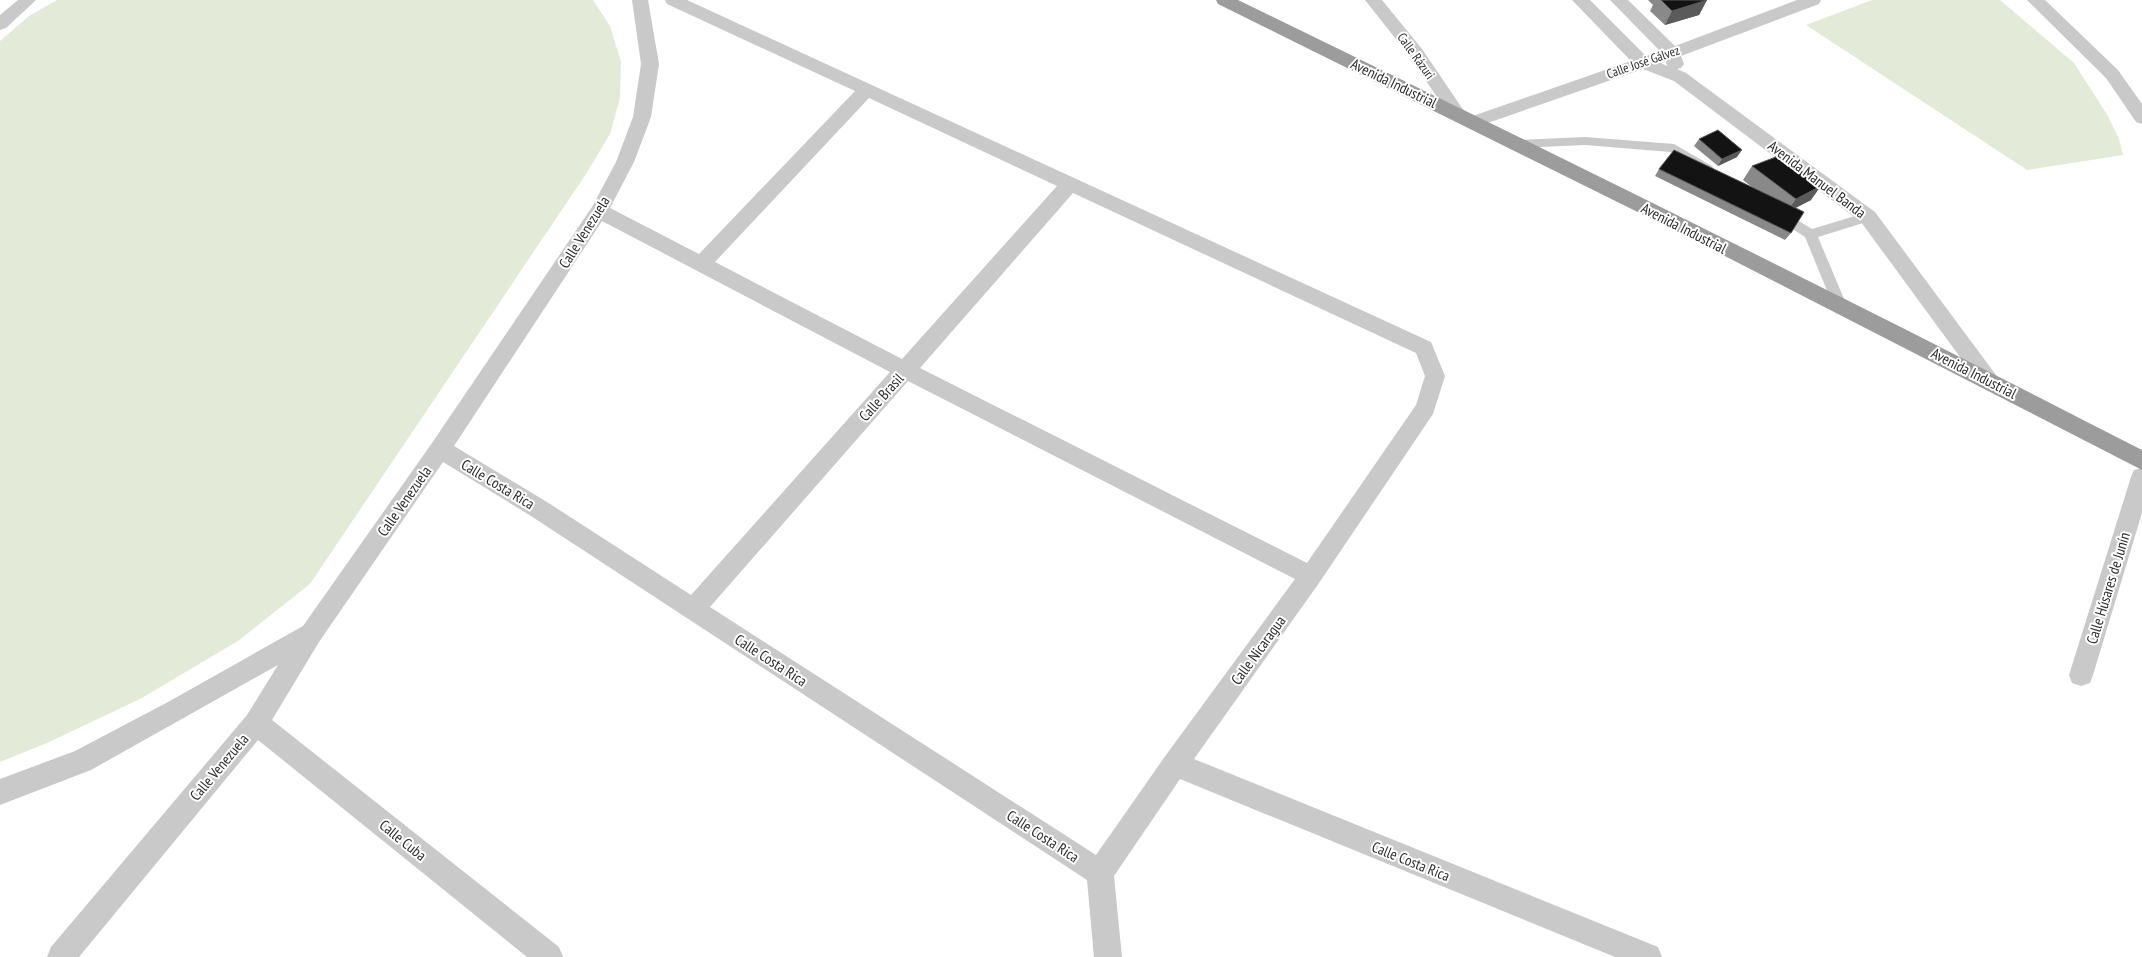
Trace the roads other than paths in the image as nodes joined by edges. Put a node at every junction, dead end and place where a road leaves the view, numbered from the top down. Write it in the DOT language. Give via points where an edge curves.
graph roads {
  1 [pos="28,0"];
  2 [pos="640,0"];
  3 [pos="673,0"];
  4 [pos="1224,0"];
  5 [pos="1373,0"];
  6 [pos="1580,0"];
  7 [pos="1618,0"];
  8 [pos="1813,0"];
  9 [pos="2035,0"];
  10 [pos="1790,3"];
  11 [pos="0,24"];
  12 [pos="1672,53"];
  13 [pos="1643,62"];
  14 [pos="1680,77"];
  15 [pos="866,90"];
  16 [pos="2137,101"];
  17 [pos="1465,118"];
  18 [pos="2142,118"];
  19 [pos="1516,144"];
  20 [pos="1719,176"];
  21 [pos="1069,185"];
  22 [pos="1771,209"];
  23 [pos="599,211"];
  24 [pos="1868,217"];
  25 [pos="1810,234"];
  26 [pos="702,264"];
  27 [pos="1840,306"];
  28 [pos="905,370"];
  29 [pos="1989,380"];
  30 [pos="440,449"];
  31 [pos="2142,461"];
  32 [pos="2142,477"];
  33 [pos="1311,576"];
  34 [pos="693,609"];
  35 [pos="311,634"];
  36 [pos="2081,675"];
  37 [pos="256,723"];
  38 [pos="1175,764"];
  39 [pos="0,792"];
  40 [pos="1100,873"];
  41 [pos="61,957"];
  42 [pos="549,957"];
  43 [pos="1108,957"];
  44 [pos="1648,957"];
  1 -- 11 [label="street"];
  2 -- 23 [label="street, Calle Venezuela" via="650,64 642,117 625,162"];
  3 -- 15 [label="street"];
  4 -- 17 [label="highway, Avenida Industrial"];
  5 -- 17 [label="street, Calle Rázuri"];
  6 -- 13 [label="street, Avenida Manuel Banda"];
  7 -- 12 [label="street"];
  8 -- 10 [label="street, Calle José Gálvez"];
  9 -- 16 [label="street"];
  10 -- 12 [label="street, Calle José Gálvez"];
  12 -- 13 [label="street, Calle José Gálvez"];
  12 -- 14 [label="street"];
  13 -- 14 [label="street, Avenida Manuel Banda"];
  13 -- 17 [label="street, Calle José Gálvez"];
  14 -- 24 [label="street, Avenida Manuel Banda"];
  15 -- 21 [label="street"];
  15 -- 26 [label="street"];
  16 -- 18 [label="street"];
  17 -- 19 [label="highway, Avenida Industrial"];
  19 -- 20 [label="lane" via="1585,141 1674,148"];
  19 -- 27 [label="highway, Avenida Industrial"];
  21 -- 28 [label="street, Calle Brasil"];
  21 -- 33 [label="street, Calle Nicaragua" via="1424,348 1435,376 1426,408"];
  22 -- 25 [label="lane"];
  23 -- 26 [label="street"];
  23 -- 30 [label="street, Calle Venezuela"];
  24 -- 25 [label="lane"];
  24 -- 29 [label="street, Avenida Manuel Banda"];
  25 -- 27 [label="lane"];
  26 -- 28 [label="street"];
  27 -- 29 [label="highway, Avenida Industrial"];
  28 -- 33 [label="street"];
  28 -- 34 [label="street, Calle Brasil"];
  29 -- 31 [label="highway, Avenida Industrial"];
  30 -- 34 [label="street, Calle Costa Rica" via="539,509"];
  30 -- 35 [label="street, Calle Venezuela"];
  32 -- 36 [label="street, Calle Húsares de Junín"];
  33 -- 38 [label="street, Calle Nicaragua"];
  34 -- 40 [label="street, Calle Costa Rica"];
  35 -- 37 [label="street, Calle Venezuela"];
  35 -- 39 [label="street" via="82,761"];
  37 -- 41 [label="street, Calle Venezuela"];
  37 -- 42 [label="street, Calle Cuba"];
  38 -- 40 [label="street, Calle Nicaragua"];
  38 -- 44 [label="street, Calle Costa Rica"];
  40 -- 43 [label="street"];
}
